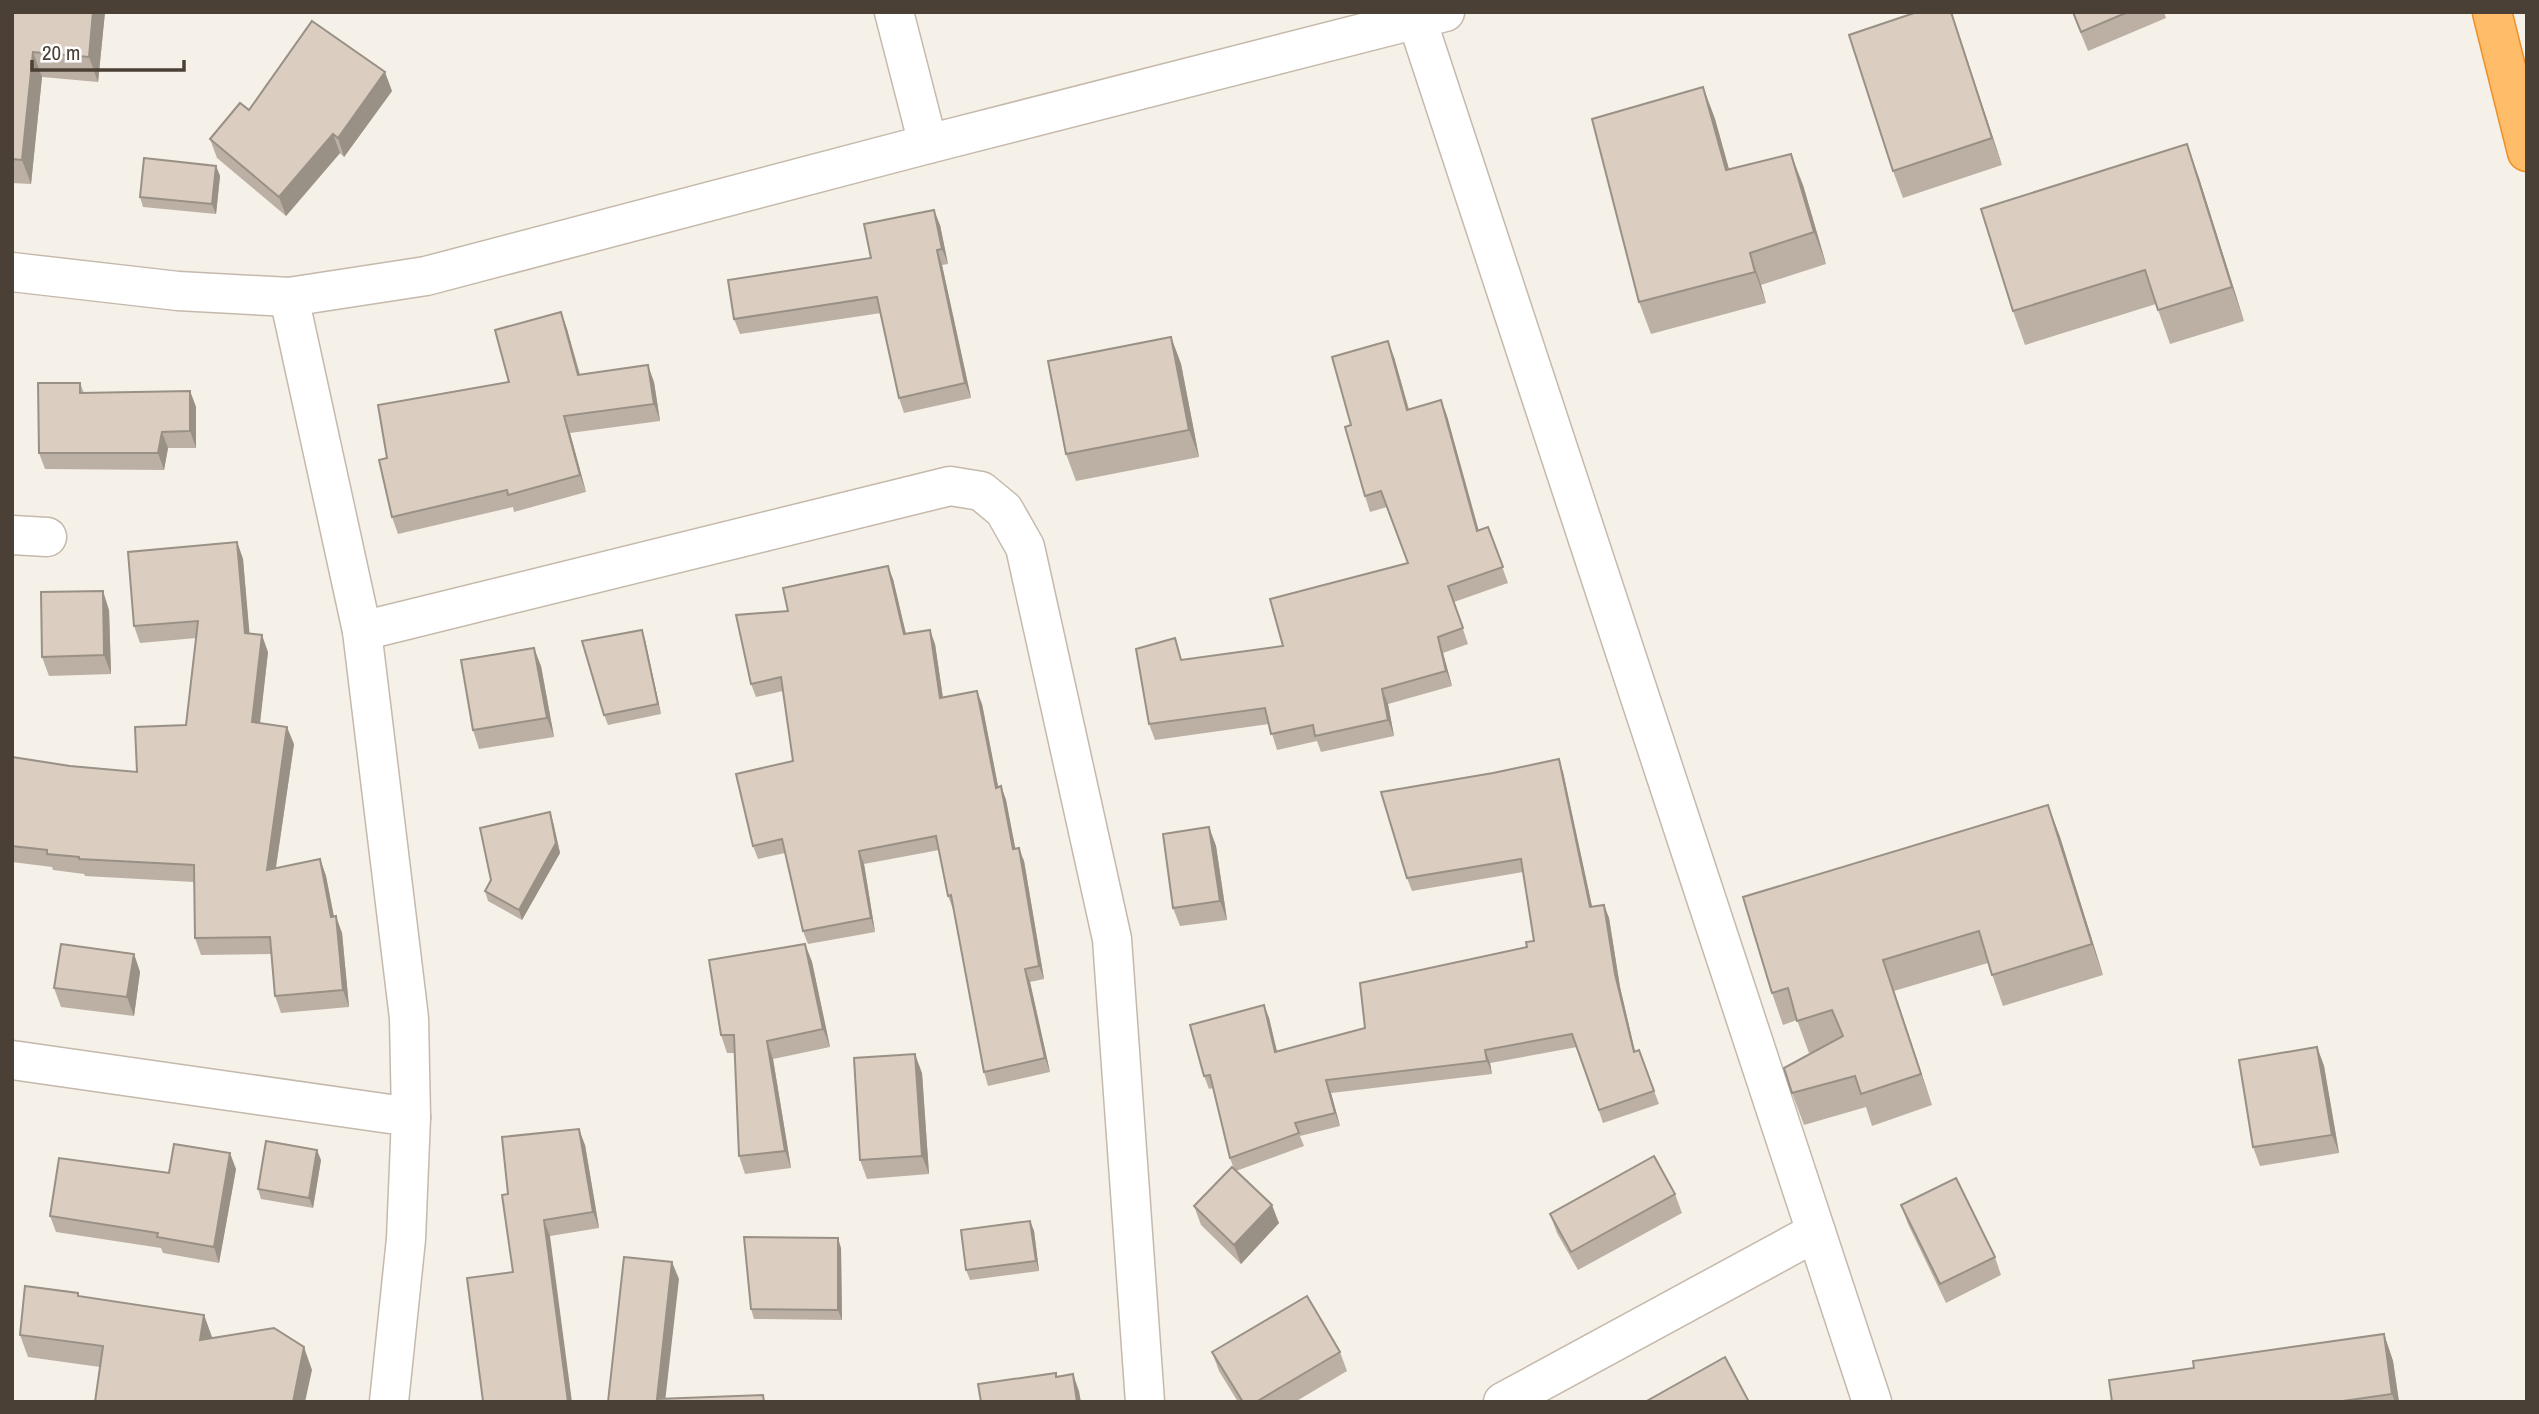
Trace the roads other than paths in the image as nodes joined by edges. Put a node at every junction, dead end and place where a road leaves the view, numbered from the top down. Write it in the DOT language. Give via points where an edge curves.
graph roads {
  1 [pos="894,12"];
  2 [pos="2492,12"];
  3 [pos="1431,16"];
  4 [pos="928,144"];
  5 [pos="2527,152"];
  6 [pos="12,272"];
  7 [pos="289,297"];
  8 [pos="362,631"];
  9 [pos="12,1060"];
  10 [pos="411,1117"];
  11 [pos="1816,1232"];
  12 [pos="389,1402"];
  13 [pos="1145,1402"];
  14 [pos="1503,1402"];
  15 [pos="1872,1402"];
  1 -- 4 [label="street"];
  2 -- 5 [label="highway"];
  3 -- 4 [label="street"];
  3 -- 11 [label="street"];
  4 -- 7 [label="street" via="426,276"];
  6 -- 7 [label="street" via="178,291"];
  7 -- 8 [label="street"];
  8 -- 10 [label="street" via="409,1018"];
  8 -- 13 [label="street" via="950,486 981,491 1004,510 1025,547 1112,939"];
  9 -- 10 [label="street"];
  10 -- 12 [label="street" via="406,1238"];
  11 -- 14 [label="street"];
  11 -- 15 [label="street"];
}
